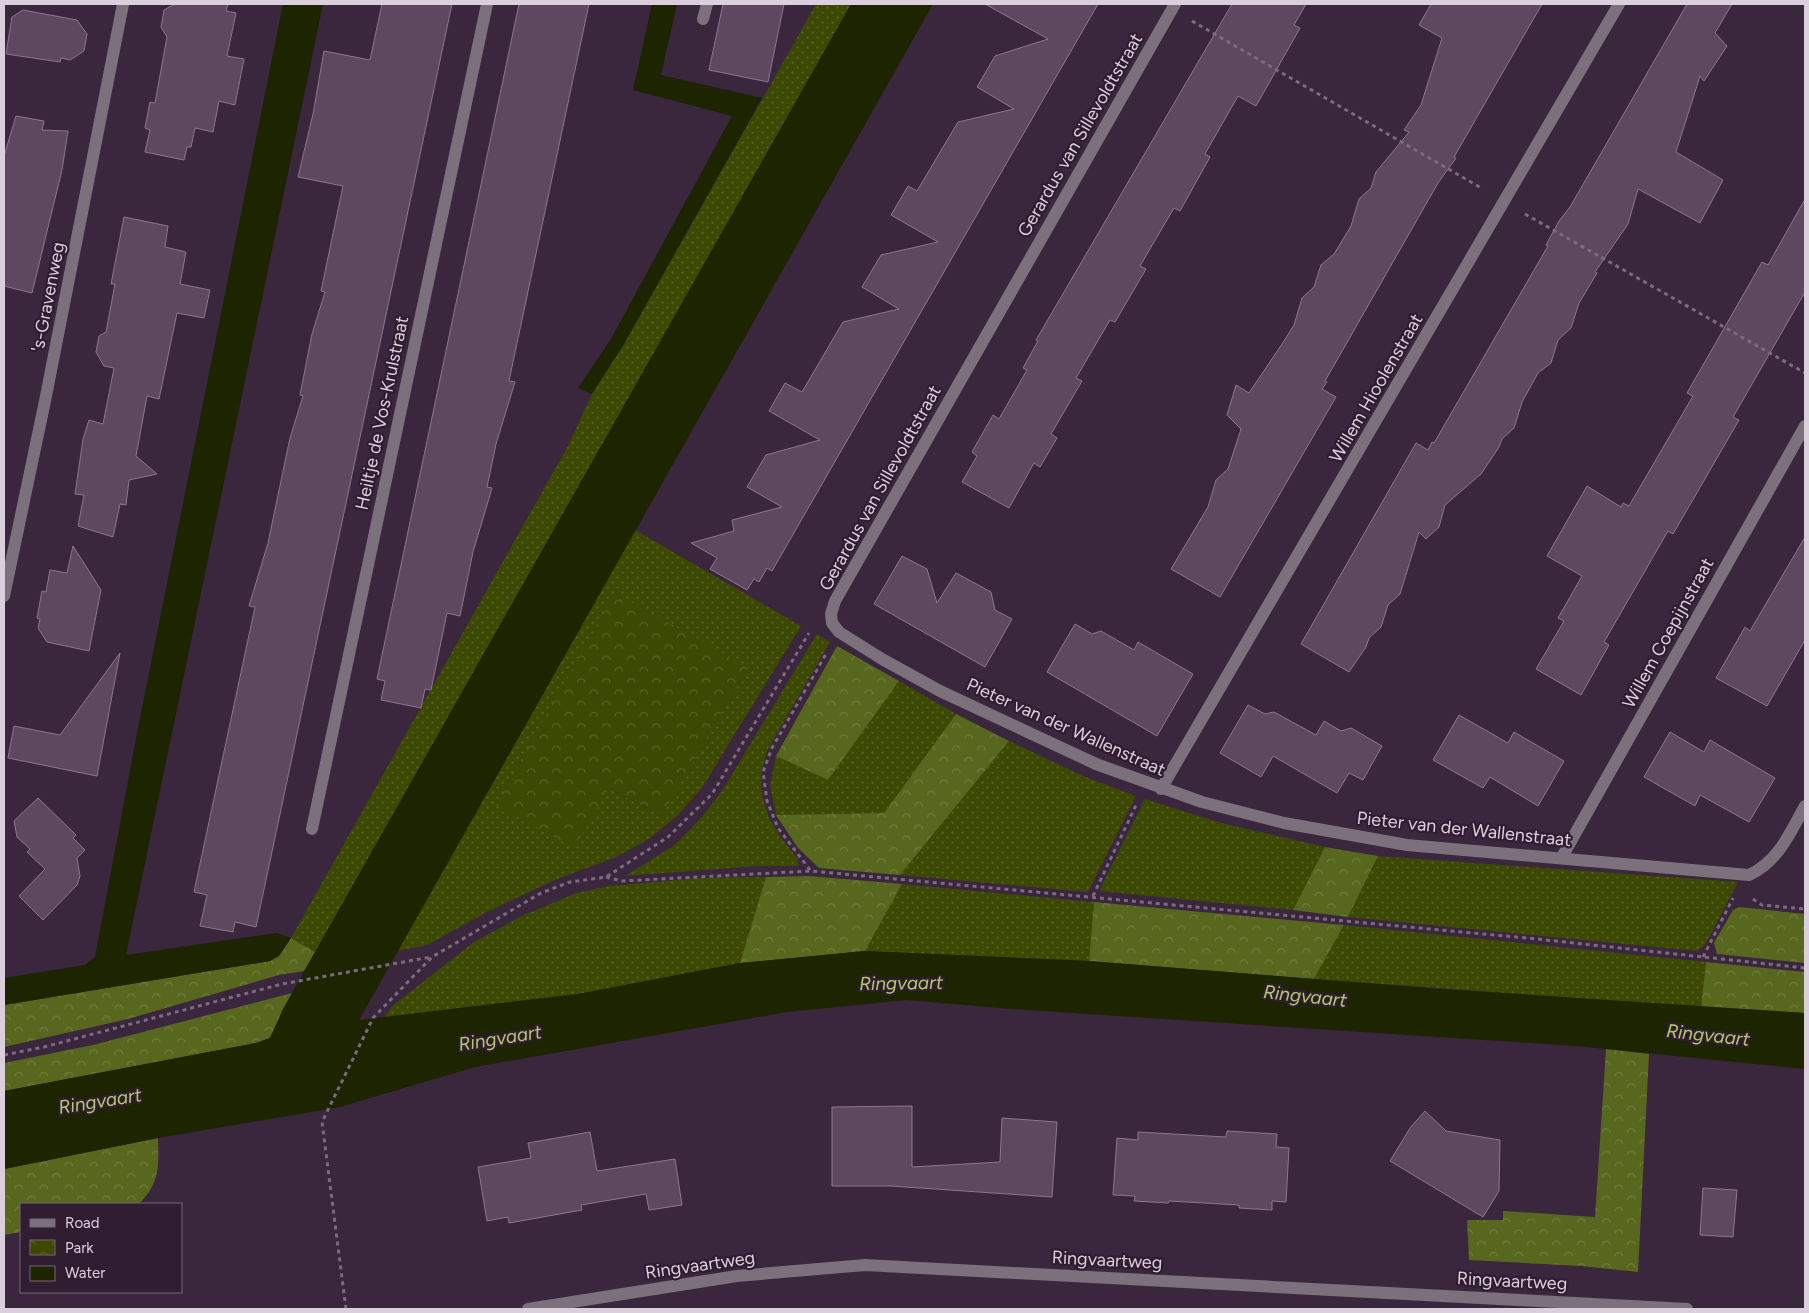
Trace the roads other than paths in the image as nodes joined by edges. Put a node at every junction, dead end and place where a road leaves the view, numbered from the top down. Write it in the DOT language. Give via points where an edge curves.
graph roads {
  1 [pos="122,4"];
  2 [pos="487,4"];
  3 [pos="707,4"];
  4 [pos="1618,4"];
  5 [pos="1174,6"];
  6 [pos="703,19"];
  7 [pos="1805,426"];
  8 [pos="4,596"];
  9 [pos="836,627"];
  10 [pos="1162,789"];
  11 [pos="1805,806"];
  12 [pos="312,829"];
  13 [pos="1562,857"];
  14 [pos="528,1309"];
  15 [pos="1687,1309"];
  1 -- 8 [label="street, 's-Gravenweg"];
  2 -- 12 [label="street, Heiltje de Vos-Krulstraat"];
  3 -- 6 [label="street"];
  4 -- 10 [label="street, Willem Hioolenstraat"];
  5 -- 9 [label="street, Gerardus van Sillevoldtstraat" via="835,601 831,614"];
  7 -- 13 [label="street, Willem Coepijnstraat"];
  9 -- 10 [label="street, Pieter van der Wallenstraat" via="890,664 992,716 1096,764"];
  10 -- 13 [label="street, Pieter van der Wallenstraat" via="1284,823 1385,841"];
  11 -- 13 [label="street, Pieter van der Wallenstraat" via="1775,857 1749,880"];
  14 -- 15 [label="street, Ringvaartweg" via="737,1276 865,1265"];
}
